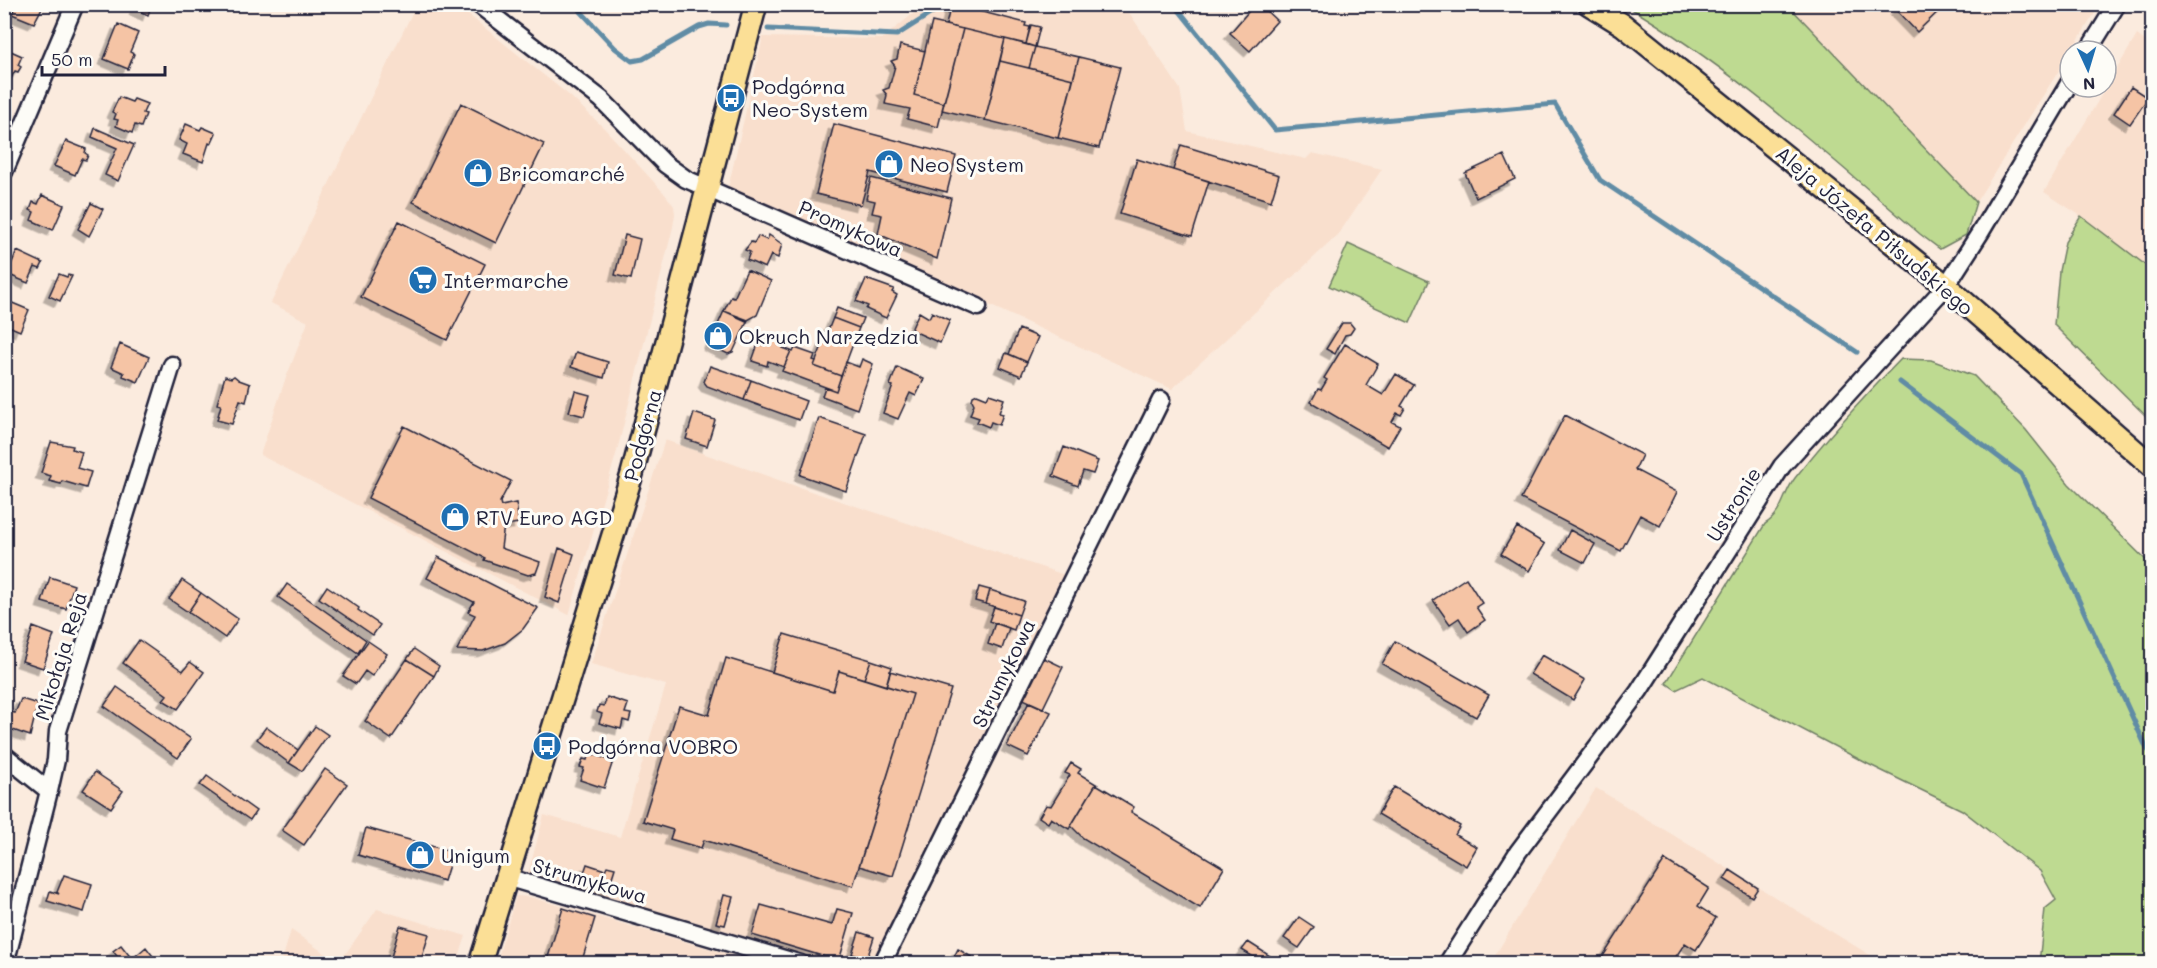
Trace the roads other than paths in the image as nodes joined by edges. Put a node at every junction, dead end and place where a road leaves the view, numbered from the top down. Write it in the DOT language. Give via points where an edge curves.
graph roads {
  1 [pos="75,4"];
  2 [pos="478,4"];
  3 [pos="756,4"];
  4 [pos="1589,4"];
  5 [pos="2117,4"];
  6 [pos="2095,39"];
  7 [pos="2060,99"];
  8 [pos="4,172"];
  9 [pos="707,187"];
  10 [pos="1946,286"];
  11 [pos="978,307"];
  12 [pos="171,365"];
  13 [pos="1161,400"];
  14 [pos="2152,466"];
  15 [pos="4,756"];
  16 [pos="49,791"];
  17 [pos="506,877"];
  18 [pos="6,963"];
  19 [pos="480,963"];
  20 [pos="801,963"];
  21 [pos="882,963"];
  22 [pos="1447,963"];
  1 -- 8 [label="street"];
  2 -- 9 [label="street, Promykowa" via="601,99 665,164 686,179"];
  3 -- 9 [label="main road, Podgórna"];
  4 -- 10 [label="main road, Aleja Józefa Piłsudskiego" via="1623,25"];
  5 -- 6 [label="street"];
  7 -- 10 [label="street, Ustronie"];
  9 -- 11 [label="street, Promykowa"];
  9 -- 17 [label="main road, Podgórna" via="632,474"];
  10 -- 14 [label="main road, Aleja Józefa Piłsudskiego"];
  10 -- 22 [label="street, Ustronie" via="1782,466 1639,691 1518,852"];
  12 -- 16 [label="street, Mikołaja Reja" via="58,730"];
  13 -- 21 [label="street, Strumykowa"];
  15 -- 16 [label="street"];
  16 -- 18 [label="street, Mikołaja Reja"];
  17 -- 19 [label="main road, Podgórna"];
  17 -- 20 [label="street, Strumykowa"];
}
